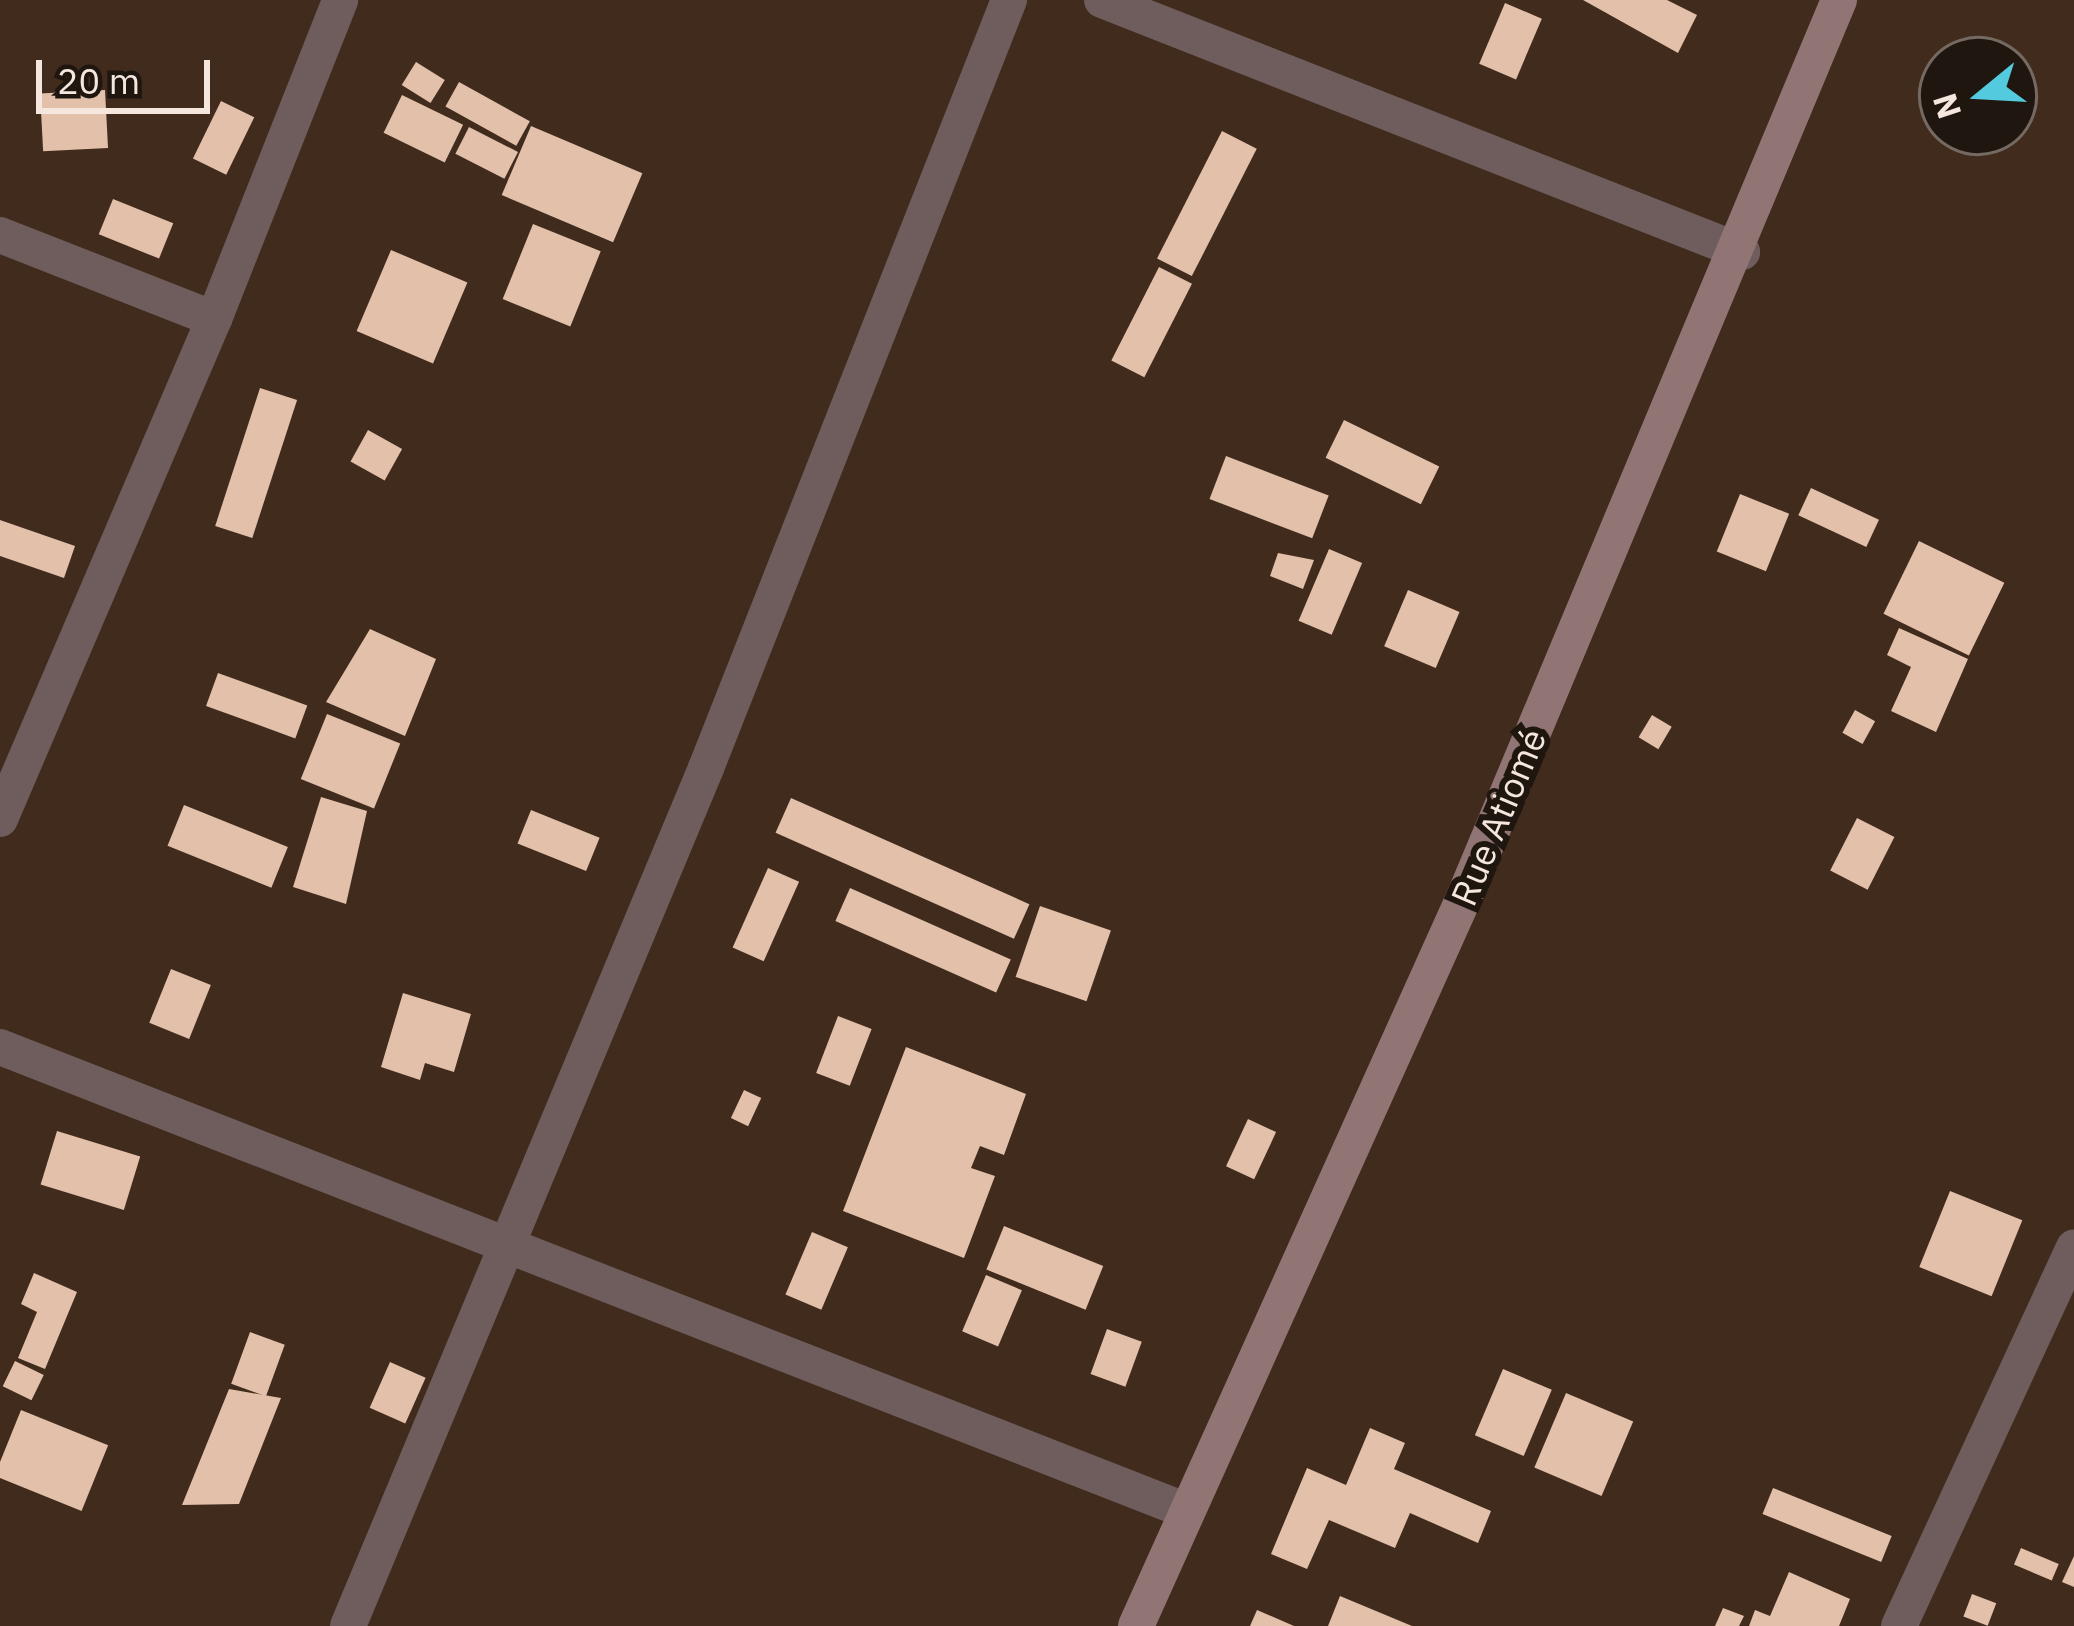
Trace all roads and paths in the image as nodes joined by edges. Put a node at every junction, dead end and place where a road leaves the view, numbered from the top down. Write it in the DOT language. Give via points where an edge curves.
graph roads {
  1 [pos="340,0"];
  2 [pos="1009,0"];
  3 [pos="1102,0"];
  4 [pos="1839,0"];
  5 [pos="0,235"];
  6 [pos="1742,251"];
  7 [pos="214,319"];
  8 [pos="0,819"];
  9 [pos="0,1047"];
  10 [pos="509,1243"];
  11 [pos="2074,1248"];
  12 [pos="1187,1511"];
  13 [pos="348,1626"];
  14 [pos="1136,1626"];
  15 [pos="1899,1626"];
  1 -- 7 [label="street"];
  2 -- 10 [label="street"];
  3 -- 6 [label="street"];
  4 -- 6 [label="street, Rue Atiomé"];
  5 -- 7 [label="street"];
  6 -- 12 [label="street, Rue Atiomé"];
  7 -- 8 [label="street"];
  9 -- 10 [label="street"];
  10 -- 12 [label="street"];
  10 -- 13 [label="street"];
  11 -- 15 [label="street"];
  12 -- 14 [label="street, Rue Atiomé"];
}
